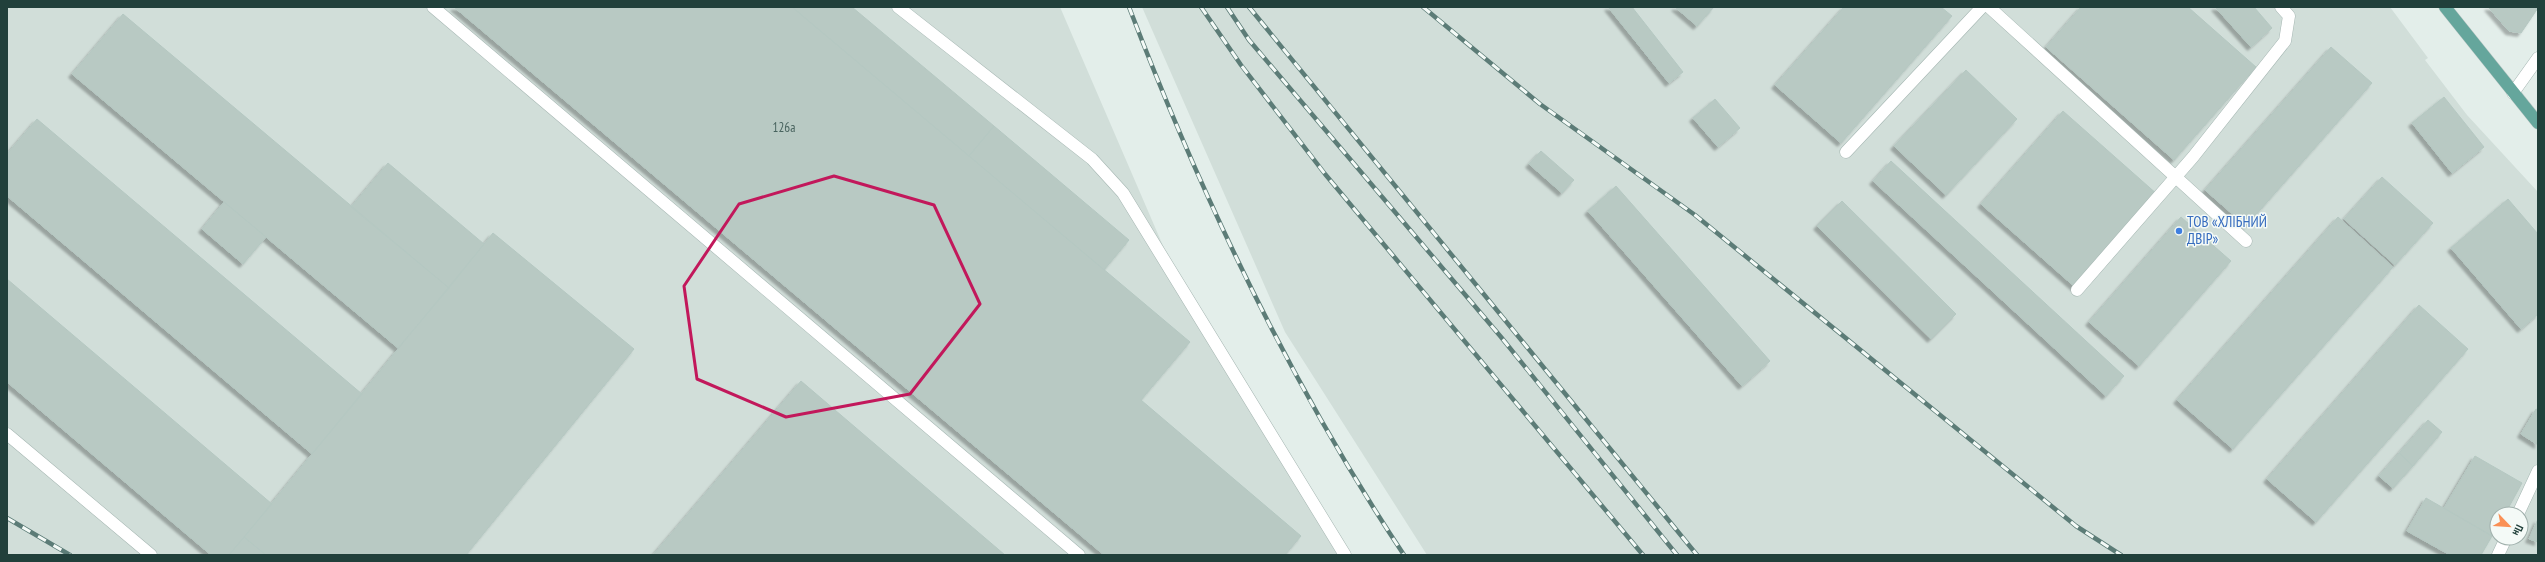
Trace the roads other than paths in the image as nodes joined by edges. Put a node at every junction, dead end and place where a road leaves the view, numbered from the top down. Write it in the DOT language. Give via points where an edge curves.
graph roads {
  1 [pos="433,7"];
  2 [pos="898,7"];
  3 [pos="1982,7"];
  4 [pos="1989,7"];
  5 [pos="2281,7"];
  6 [pos="2445,7"];
  7 [pos="2538,58"];
  8 [pos="2513,93"];
  9 [pos="2538,123"];
  10 [pos="1846,152"];
  11 [pos="2176,177"];
  12 [pos="2246,241"];
  13 [pos="2078,290"];
  14 [pos="7,434"];
  15 [pos="2538,471"];
  16 [pos="2522,506"];
  17 [pos="151,555"];
  18 [pos="1079,555"];
  19 [pos="1345,555"];
  1 -- 18 [label="street"];
  2 -- 19 [label="street" via="1092,159 1123,193"];
  3 -- 10 [label="street"];
  4 -- 11 [label="street"];
  5 -- 11 [label="street" via="2289,16 2285,41"];
  6 -- 8 [label="main road"];
  7 -- 8 [label="street"];
  8 -- 9 [label="main road"];
  11 -- 12 [label="street"];
  11 -- 13 [label="street"];
  14 -- 17 [label="street"];
  15 -- 16 [label="street"];
}
